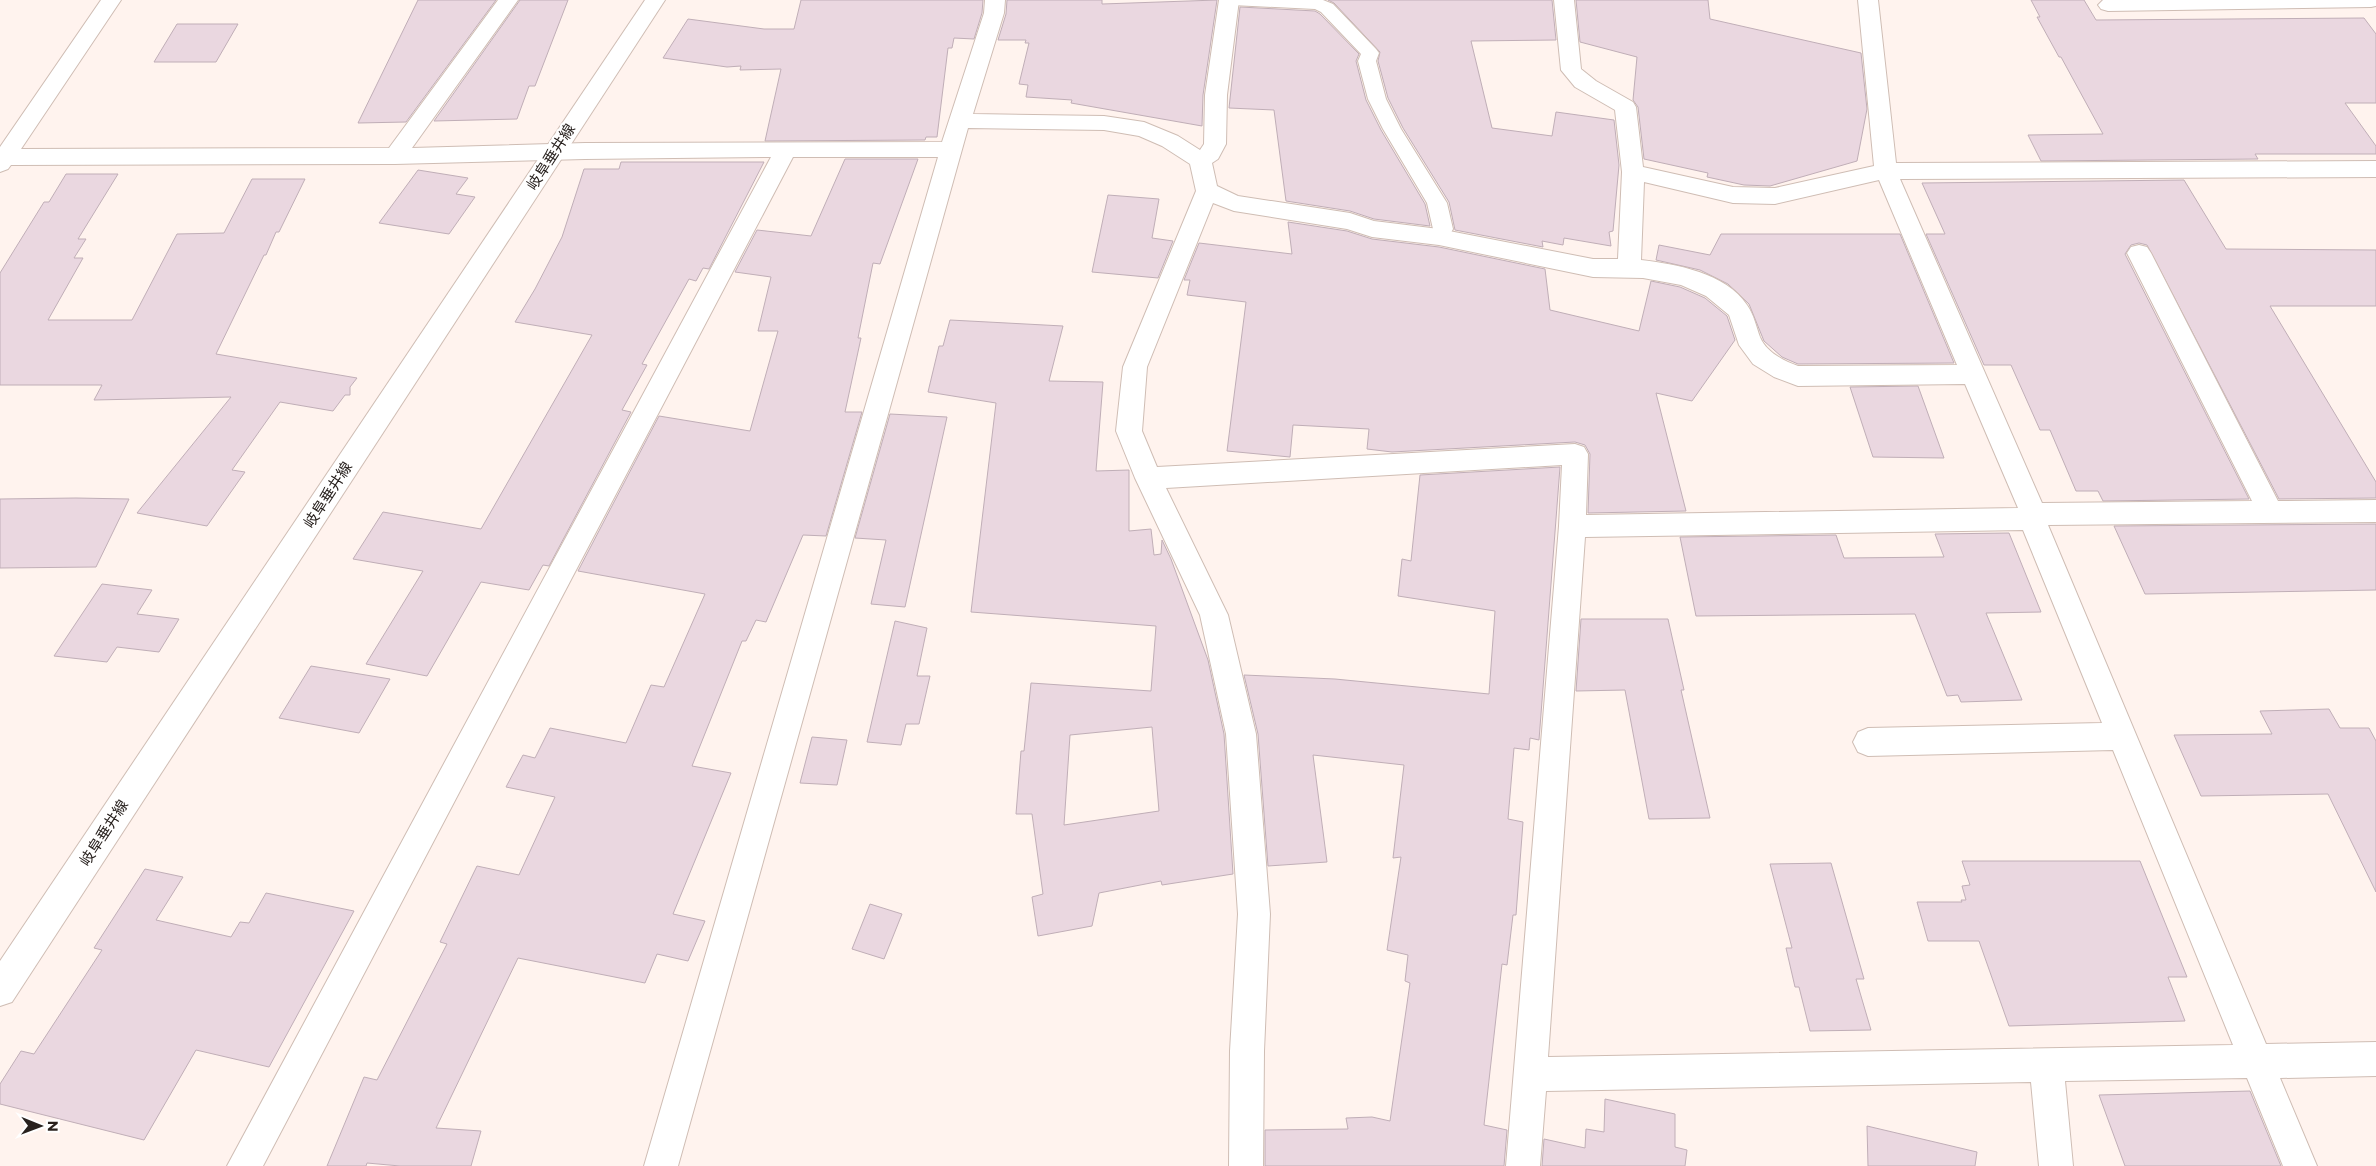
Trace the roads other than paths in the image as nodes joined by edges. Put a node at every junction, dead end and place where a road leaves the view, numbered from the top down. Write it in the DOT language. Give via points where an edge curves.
graph roads {
  1 [pos="111,0"];
  2 [pos="508,0"];
  3 [pos="655,0"];
  4 [pos="995,0"];
  5 [pos="1230,0"];
  6 [pos="1564,0"];
  7 [pos="1868,0"];
  8 [pos="2370,0"];
  9 [pos="2108,5"];
  10 [pos="2376,8"];
  11 [pos="961,121"];
  12 [pos="951,149"];
  13 [pos="786,150"];
  14 [pos="555,152"];
  15 [pos="395,156"];
  16 [pos="2,159"];
  17 [pos="1200,160"];
  18 [pos="2376,169"];
  19 [pos="1886,171"];
  20 [pos="1633,172"];
  21 [pos="1207,191"];
  22 [pos="1439,238"];
  23 [pos="2139,253"];
  24 [pos="1628,268"];
  25 [pos="1974,374"];
  26 [pos="1148,478"];
  27 [pos="2376,511"];
  28 [pos="2271,513"];
  29 [pos="2033,516"];
  30 [pos="1572,526"];
  31 [pos="2122,736"];
  32 [pos="1868,742"];
  33 [pos="0,990"];
  34 [pos="2376,1059"];
  35 [pos="2256,1060"];
  36 [pos="2046,1064"];
  37 [pos="1529,1074"];
  38 [pos="244,1166"];
  39 [pos="661,1166"];
  40 [pos="1246,1166"];
  41 [pos="1522,1166"];
  42 [pos="2056,1166"];
  43 [pos="2300,1166"];
  1 -- 16 [label="street"];
  2 -- 15 [label="street"];
  3 -- 14 [label="street, 岐阜垂井線"];
  4 -- 11 [label="street" via="994,13"];
  5 -- 17 [label="street" via="1216,95 1215,144 1210,154"];
  5 -- 22 [label="lane" via="1317,4 1328,8 1370,53 1367,61 1377,99 1437,203 1442,229"];
  6 -- 20 [label="street" via="1571,70 1577,80 1625,107"];
  7 -- 19 [label="street"];
  8 -- 9 [label="street"];
  8 -- 10 [label="street"];
  11 -- 12 [label="street"];
  11 -- 17 [label="street" via="1104,123 1144,129"];
  12 -- 13 [label="street"];
  12 -- 39 [label="street"];
  13 -- 14 [label="street"];
  13 -- 38 [label="street"];
  14 -- 15 [label="street"];
  14 -- 33 [label="street, 岐阜垂井線"];
  15 -- 16 [label="street"];
  17 -- 21 [label="street"];
  18 -- 19 [label="street"];
  19 -- 20 [label="street" via="1775,196 1733,195"];
  19 -- 25 [label="street"];
  20 -- 24 [label="street"];
  21 -- 22 [label="street" via="1234,203"];
  21 -- 26 [label="street" via="1134,367 1129,430"];
  22 -- 24 [label="street" via="1593,268"];
  23 -- 28 [label="street"];
  24 -- 25 [label="street" via="1686,277 1716,291 1738,310 1749,341 1763,359 1782,372 1798,376"];
  25 -- 29 [label="street"];
  26 -- 30 [label="street" via="1575,454"];
  26 -- 40 [label="street" via="1214,615 1241,734 1254,914 1247,1051"];
  27 -- 28 [label="street"];
  28 -- 29 [label="street"];
  29 -- 30 [label="street"];
  29 -- 31 [label="street"];
  30 -- 37 [label="street"];
  31 -- 32 [label="street"];
  31 -- 35 [label="street"];
  34 -- 35 [label="street"];
  35 -- 36 [label="street"];
  35 -- 43 [label="street"];
  36 -- 37 [label="street"];
  36 -- 42 [label="street"];
  37 -- 41 [label="street"];
}
